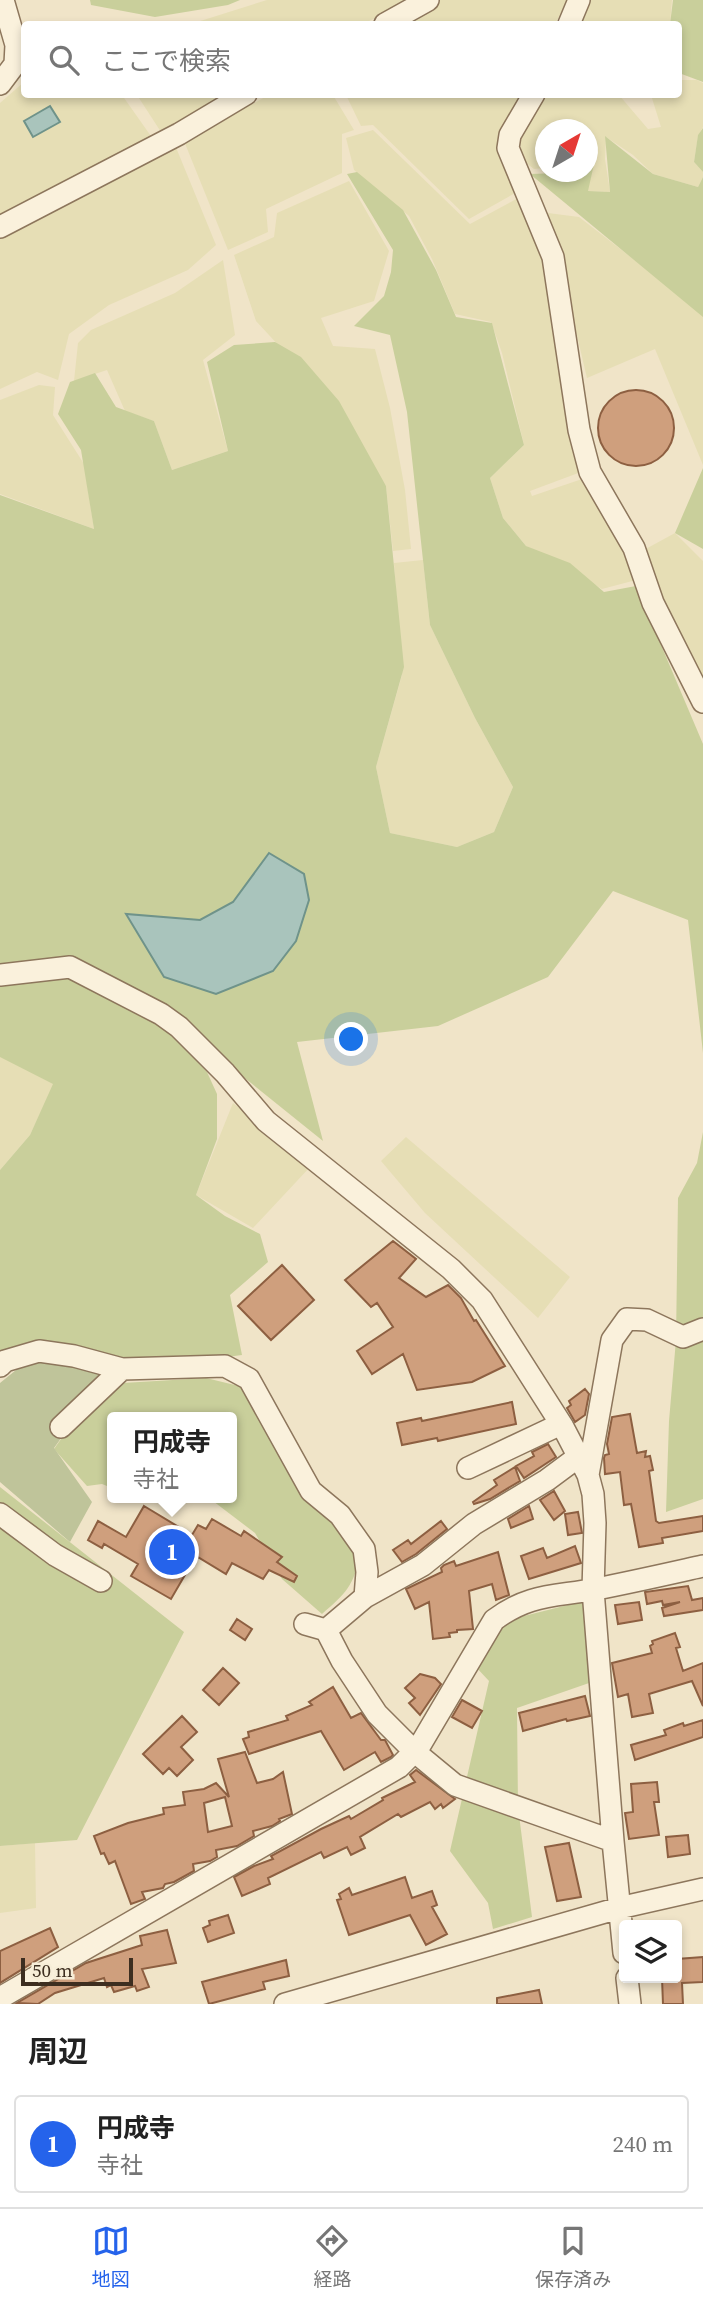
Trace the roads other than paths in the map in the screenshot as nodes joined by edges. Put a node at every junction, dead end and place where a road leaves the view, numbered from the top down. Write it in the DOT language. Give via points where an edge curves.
graph roads {
  1 [pos="3,0"];
  2 [pos="428,0"];
  3 [pos="579,0"];
  4 [pos="390,21"];
  5 [pos="570,21"];
  6 [pos="0,84"];
  7 [pos="239,98"];
  8 [pos="532,98"];
  9 [pos="0,227"];
  10 [pos="703,702"];
  11 [pos="0,975"];
  12 [pos="703,1329"];
  13 [pos="0,1366"];
  14 [pos="122,1369"];
  15 [pos="561,1424"];
  16 [pos="61,1427"];
  17 [pos="583,1466"];
  18 [pos="468,1468"];
  19 [pos="0,1514"];
  20 [pos="703,1566"];
  21 [pos="101,1581"];
  22 [pos="593,1590"];
  23 [pos="365,1597"];
  24 [pos="415,1752"];
  25 [pos="613,1841"];
  26 [pos="703,1889"];
  27 [pos="619,1908"];
  28 [pos="620,1920"];
  29 [pos="628,1983"];
  30 [pos="0,1998"];
  31 [pos="285,2004"];
  32 [pos="630,2004"];
  1 -- 6 [label="street" via="16,45 15,64"];
  2 -- 4 [label="street"];
  3 -- 5 [label="street"];
  7 -- 9 [label="street"];
  8 -- 10 [label="street" via="510,135 508,148 553,257 579,430 590,472 634,548 653,603"];
  11 -- 15 [label="street" via="70,967 179,1027 266,1121 451,1269 482,1300"];
  12 -- 17 [label="street" via="683,1337 646,1320 627,1319 612,1340"];
  13 -- 14 [label="street" via="39,1351"];
  14 -- 16 [label="street"];
  14 -- 23 [label="street" via="225,1366 249,1379 311,1490 340,1515 364,1549"];
  15 -- 17 [label="street"];
  15 -- 18 [label="street"];
  17 -- 22 [label="street" via="593,1494"];
  17 -- 23 [label="street" via="547,1480 474,1524 422,1565"];
  19 -- 21 [label="street" via="55,1555"];
  20 -- 22 [label="street"];
  22 -- 24 [label="street" via="542,1596 511,1607 494,1620"];
  22 -- 25 [label="street"];
  23 -- 24 [label="street" via="316,1627 377,1714"];
  24 -- 25 [label="street" via="455,1785"];
  24 -- 30 [label="street" via="399,1767"];
  25 -- 27 [label="street"];
  26 -- 27 [label="street"];
  27 -- 28 [label="street"];
  27 -- 31 [label="street"];
  29 -- 32 [label="street"];
}
